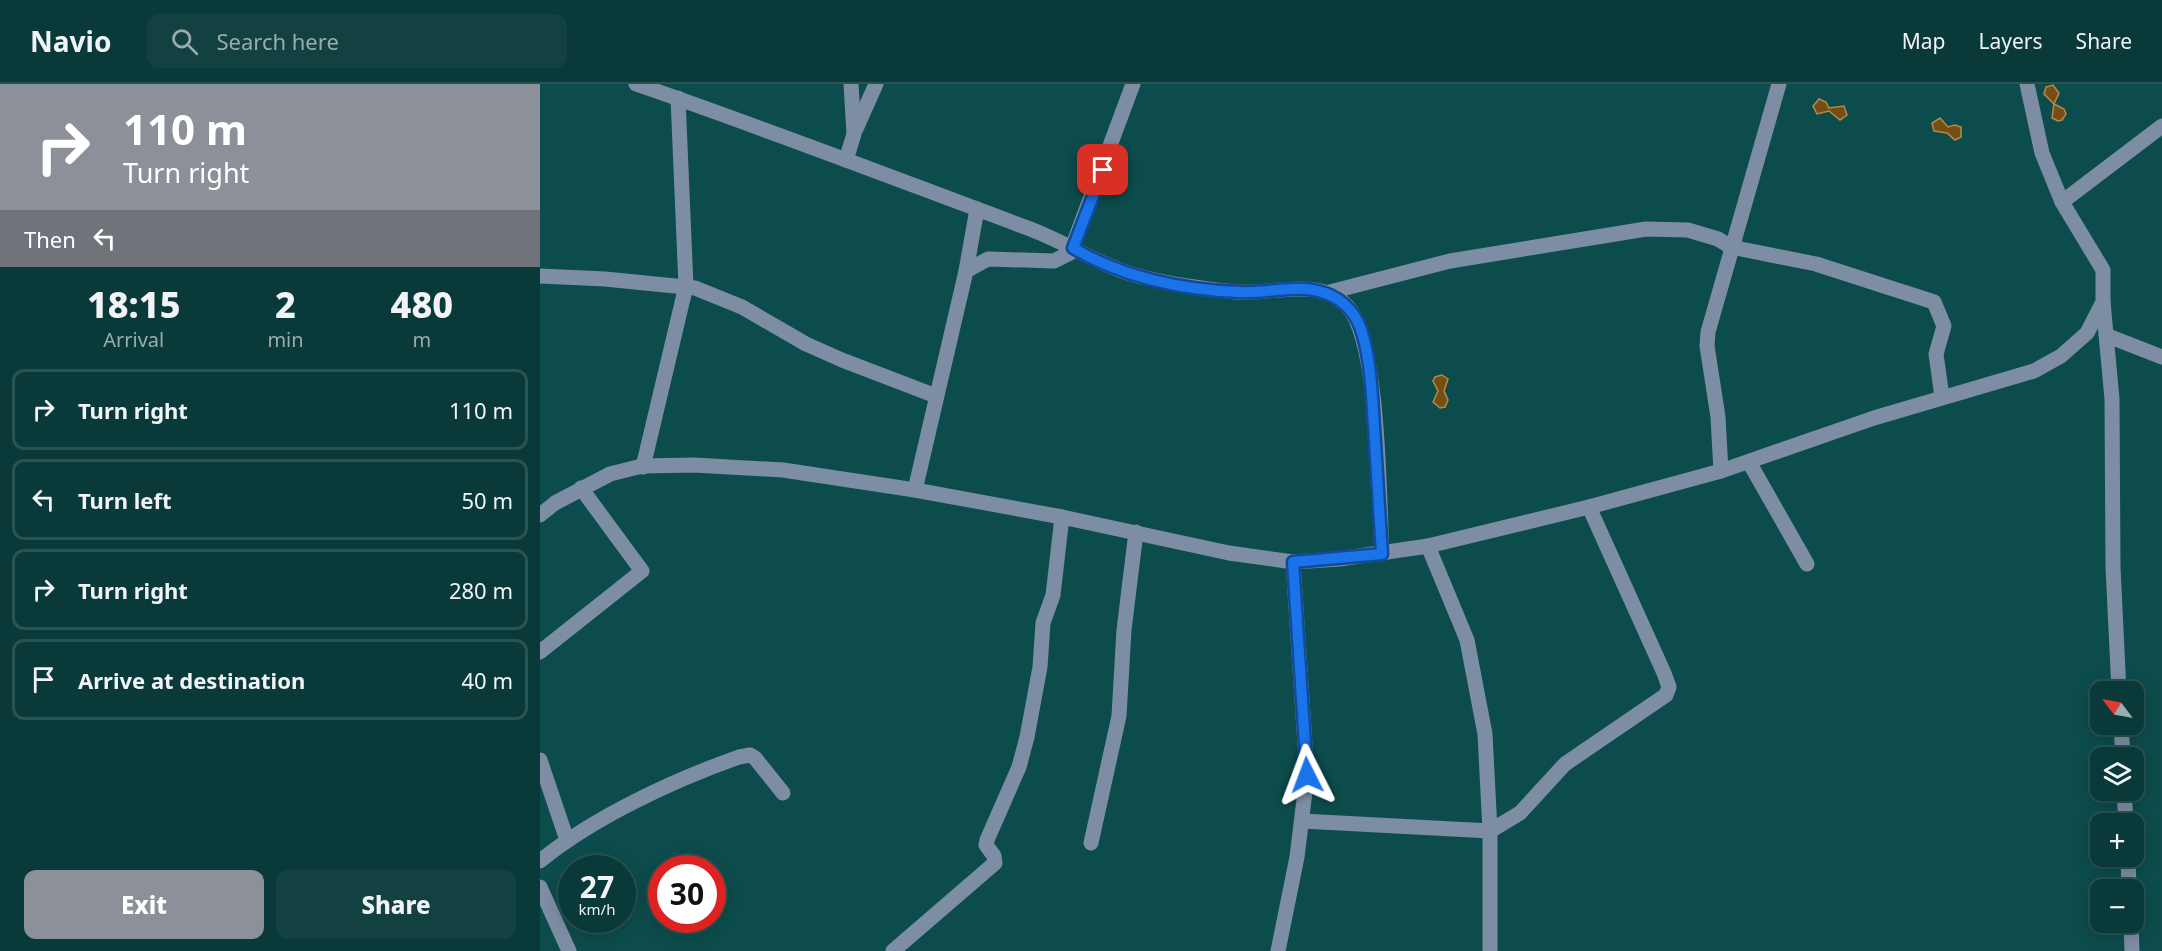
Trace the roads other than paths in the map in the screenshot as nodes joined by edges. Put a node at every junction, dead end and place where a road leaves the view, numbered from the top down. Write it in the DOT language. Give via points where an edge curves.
graph roads {
  1 [pos="636,84"];
  2 [pos="851,84"];
  3 [pos="876,84"];
  4 [pos="1133,84"];
  5 [pos="1779,84"];
  6 [pos="2027,84"];
  7 [pos="678,98"];
  8 [pos="2162,126"];
  9 [pos="854,134"];
  10 [pos="846,160"];
  11 [pos="2062,202"];
  12 [pos="977,209"];
  13 [pos="1731,247"];
  14 [pos="1073,248"];
  15 [pos="966,271"];
  16 [pos="540,276"];
  17 [pos="686,286"];
  18 [pos="1326,293"];
  19 [pos="2103,302"];
  20 [pos="2108,336"];
  21 [pos="2162,357"];
  22 [pos="936,396"];
  23 [pos="1942,397"];
  24 [pos="1749,462"];
  25 [pos="643,467"];
  26 [pos="1721,471"];
  27 [pos="581,488"];
  28 [pos="915,490"];
  29 [pos="1589,507"];
  30 [pos="540,515"];
  31 [pos="1062,517"];
  32 [pos="1136,532"];
  33 [pos="1428,546"];
  34 [pos="1382,554"];
  35 [pos="1293,562"];
  36 [pos="1807,564"];
  37 [pos="540,652"];
  38 [pos="2118,681"];
  39 [pos="540,760"];
  40 [pos="783,793"];
  41 [pos="1302,821"];
  42 [pos="1490,831"];
  43 [pos="567,840"];
  44 [pos="1091,843"];
  45 [pos="540,861"];
  46 [pos="540,887"];
  47 [pos="2131,933"];
  48 [pos="569,951"];
  49 [pos="893,951"];
  50 [pos="1278,951"];
  51 [pos="1490,951"];
  52 [pos="2132,951"];
  1 -- 7 [label="street"];
  2 -- 9 [label="street"];
  3 -- 9 [label="street"];
  4 -- 14 [label="street"];
  5 -- 13 [label="street"];
  6 -- 11 [label="street" via="2042,153"];
  7 -- 10 [label="street"];
  7 -- 17 [label="street"];
  8 -- 11 [label="street"];
  9 -- 10 [label="street"];
  10 -- 12 [label="street"];
  11 -- 19 [label="street" via="2103,270"];
  12 -- 14 [label="street"];
  12 -- 15 [label="street"];
  13 -- 18 [label="street" via="1688,230 1646,229 1450,261"];
  13 -- 23 [label="street" via="1816,264 1934,302 1944,326 1936,354"];
  13 -- 26 [label="street" via="1707,346 1718,417"];
  14 -- 15 [label="street" via="1054,261 988,259"];
  14 -- 18 [label="street" via="1117,271 1149,279 1239,292 1303,288"];
  15 -- 22 [label="street"];
  16 -- 17 [label="street"];
  17 -- 22 [label="street" via="742,307 842,360"];
  17 -- 25 [label="street"];
  18 -- 34 [label="street" via="1346,305 1363,336 1372,393"];
  19 -- 20 [label="street"];
  19 -- 23 [label="street" via="2087,333 2061,356 2034,371"];
  20 -- 21 [label="street"];
  20 -- 38 [label="street"];
  22 -- 28 [label="street"];
  23 -- 24 [label="street"];
  24 -- 26 [label="street"];
  24 -- 36 [label="street"];
  25 -- 27 [label="street" via="610,474"];
  25 -- 28 [label="street" via="694,465 783,470"];
  26 -- 29 [label="street"];
  27 -- 30 [label="street"];
  27 -- 37 [label="street" via="642,571"];
  28 -- 31 [label="street"];
  29 -- 33 [label="street"];
  29 -- 42 [label="street" via="1669,687 1666,695 1573,758 1520,813"];
  31 -- 32 [label="street"];
  31 -- 49 [label="street" via="1053,595 1043,623 1040,667 1027,737 1019,768 986,845 995,863"];
  32 -- 35 [label="street" via="1229,553"];
  32 -- 44 [label="street" via="1119,716"];
  33 -- 34 [label="street"];
  33 -- 42 [label="street" via="1467,640 1485,734"];
  34 -- 35 [label="street"];
  35 -- 41 [label="street" via="1307,775"];
  39 -- 43 [label="street"];
  40 -- 43 [label="street" via="755,758 746,755 676,784"];
  41 -- 42 [label="street"];
  41 -- 50 [label="street"];
  42 -- 51 [label="street"];
  43 -- 45 [label="street"];
  46 -- 48 [label="street"];
  47 -- 52 [label="street"];
}
